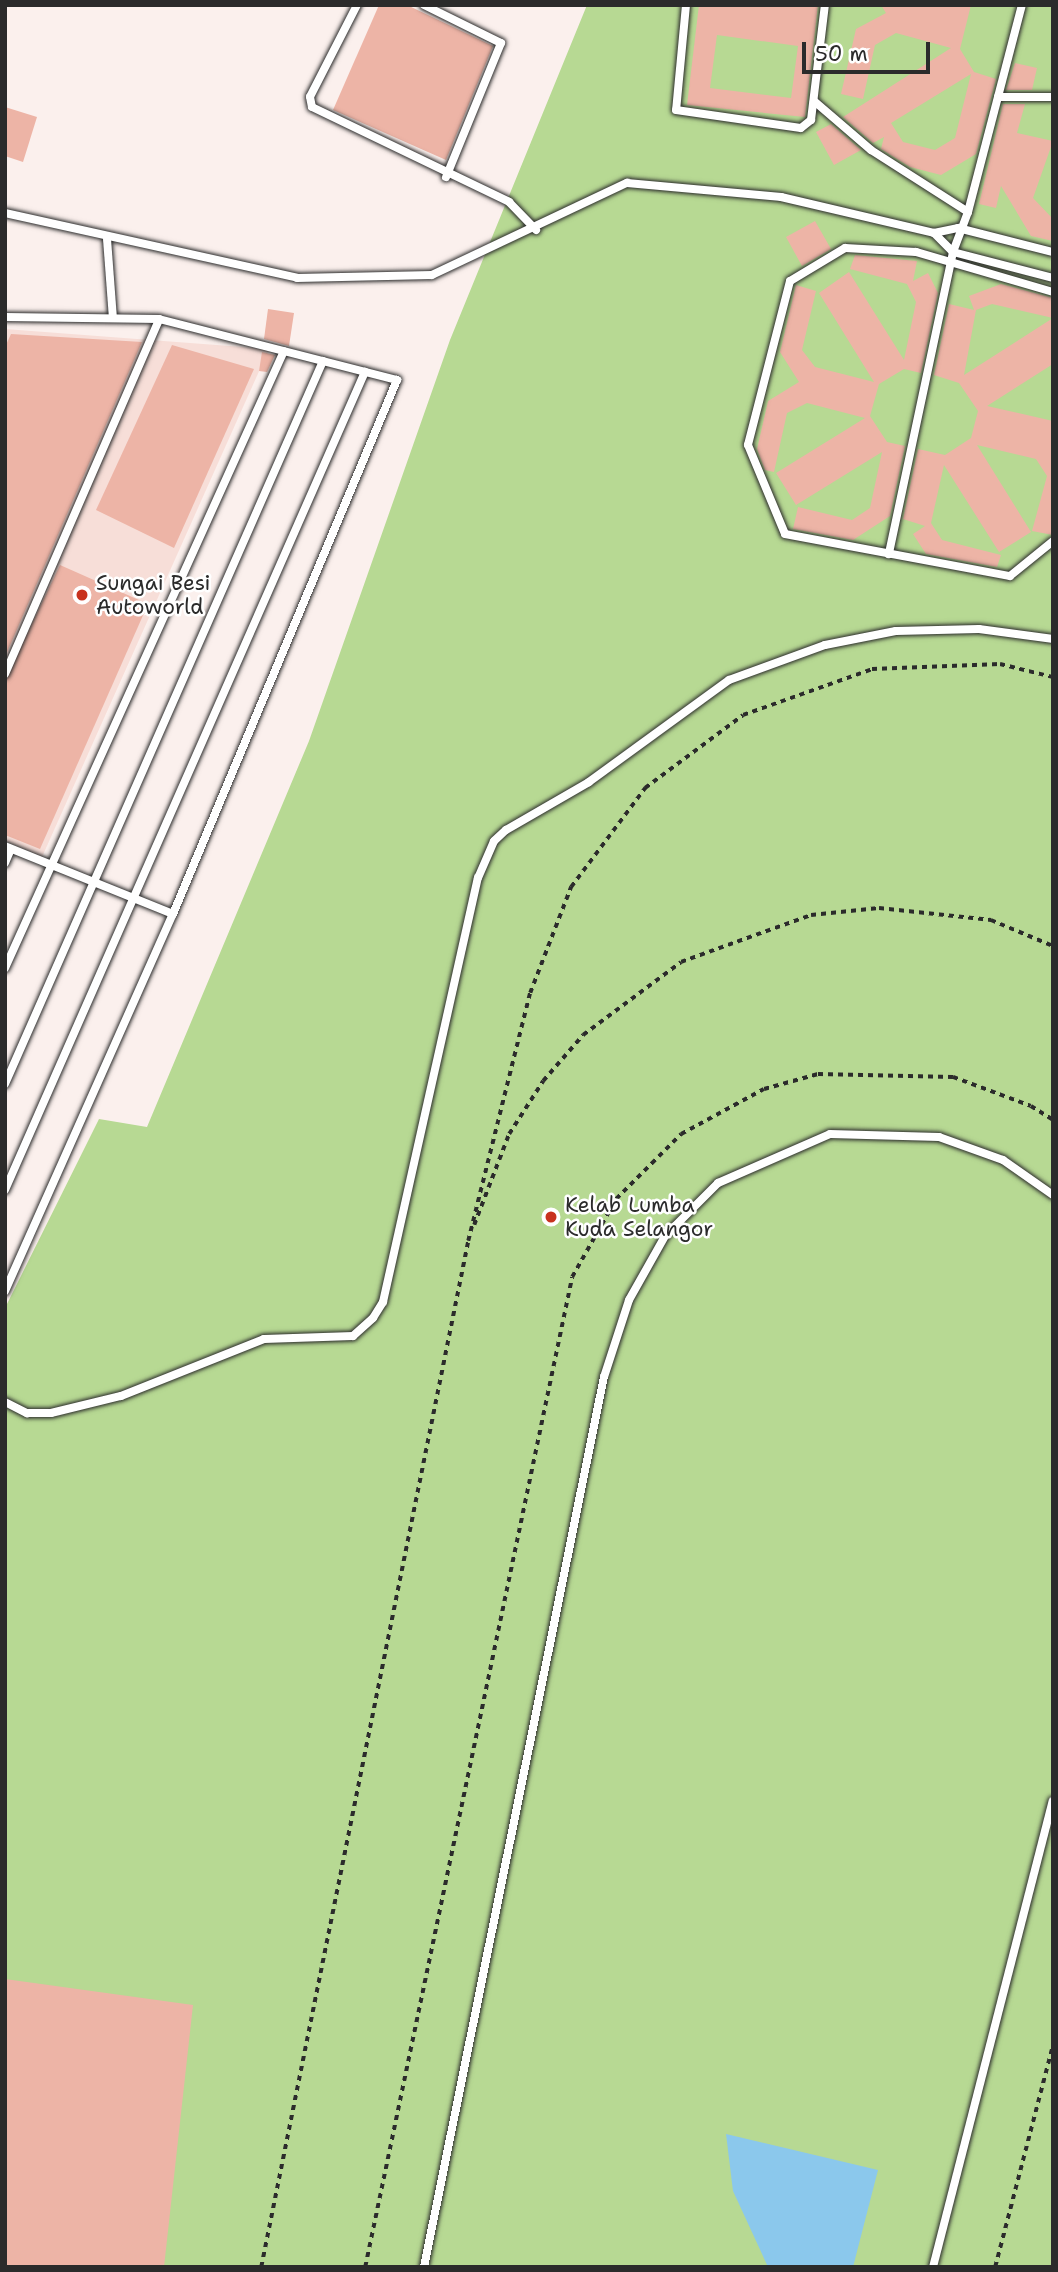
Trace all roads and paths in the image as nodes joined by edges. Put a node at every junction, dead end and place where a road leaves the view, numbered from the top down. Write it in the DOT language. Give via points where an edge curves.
graph roads {
  1 [pos="357,5"];
  2 [pos="424,5"];
  3 [pos="686,5"];
  4 [pos="825,5"];
  5 [pos="1022,5"];
  6 [pos="998,97"];
  7 [pos="1053,97"];
  8 [pos="814,101"];
  9 [pos="446,177"];
  10 [pos="968,212"];
  11 [pos="5,214"];
  12 [pos="958,228"];
  13 [pos="536,230"];
  14 [pos="934,233"];
  15 [pos="107,239"];
  16 [pos="953,251"];
  17 [pos="1053,252"];
  18 [pos="951,265"];
  19 [pos="1053,278"];
  20 [pos="1053,292"];
  21 [pos="5,317"];
  22 [pos="113,318"];
  23 [pos="159,319"];
  24 [pos="284,351"];
  25 [pos="323,361"];
  26 [pos="365,372"];
  27 [pos="1053,541"];
  28 [pos="888,554"];
  29 [pos="1053,639"];
  30 [pos="5,674"];
  31 [pos="1053,677"];
  32 [pos="8,848"];
  33 [pos="5,863"];
  34 [pos="51,865"];
  35 [pos="96,883"];
  36 [pos="132,898"];
  37 [pos="173,914"];
  38 [pos="1053,946"];
  39 [pos="5,968"];
  40 [pos="5,1084"];
  41 [pos="5,1190"];
  42 [pos="1053,1195"];
  43 [pos="468,1241"];
  44 [pos="5,1291"];
  45 [pos="5,1402"];
  46 [pos="1053,1801"];
  47 [pos="1053,2044"];
  48 [pos="261,2267"];
  49 [pos="424,2267"];
  50 [pos="933,2267"];
  51 [pos="995,2267"];
  1 -- 9 [label="lane" via="310,97 312,107"];
  2 -- 9 [label="lane" via="501,43"];
  3 -- 8 [label="lane" via="679,112 801,128 810,124"];
  4 -- 8 [label="lane"];
  5 -- 6 [label="lane"];
  6 -- 7 [label="lane"];
  6 -- 10 [label="lane"];
  8 -- 10 [label="lane" via="871,150"];
  9 -- 13 [label="lane" via="509,202"];
  10 -- 12 [label="lane"];
  11 -- 15 [label="lane"];
  12 -- 14 [label="lane"];
  12 -- 16 [label="lane"];
  12 -- 17 [label="lane"];
  13 -- 14 [label="lane" via="627,183 781,197"];
  13 -- 15 [label="lane" via="432,275 324,278 297,278"];
  14 -- 16 [label="lane"];
  15 -- 22 [label="lane"];
  16 -- 18 [label="lane"];
  16 -- 19 [label="lane"];
  18 -- 20 [label="lane"];
  18 -- 28 [label="lane"];
  18 -- 28 [label="lane" via="916,252 845,248 790,281 748,445 785,534"];
  21 -- 22 [label="lane"];
  22 -- 23 [label="lane"];
  23 -- 24 [label="lane"];
  23 -- 30 [label="lane"];
  24 -- 25 [label="lane"];
  24 -- 34 [label="lane"];
  25 -- 26 [label="lane"];
  25 -- 35 [label="lane"];
  26 -- 36 [label="lane"];
  26 -- 37 [label="lane" via="397,380"];
  27 -- 28 [label="lane" via="1010,576"];
  29 -- 45 [label="lane" via="979,629 897,631 825,645 729,680 589,782 506,830 489,849 478,878 383,1302 373,1318 353,1336 264,1339 121,1396 51,1413 27,1413"];
  31 -- 43 [label="path" via="1000,664 872,669 743,715 645,788 571,887 530,993"];
  32 -- 33 [label="lane"];
  32 -- 34 [label="lane"];
  34 -- 35 [label="lane"];
  34 -- 39 [label="lane"];
  35 -- 36 [label="lane"];
  35 -- 40 [label="lane"];
  36 -- 37 [label="lane"];
  36 -- 41 [label="lane"];
  37 -- 44 [label="lane"];
  38 -- 43 [label="path" via="991,920 879,908 811,915 681,962 583,1035 543,1081 509,1135"];
  42 -- 49 [label="lane" via="1003,1160 939,1137 830,1135 718,1183 665,1236 629,1300 604,1377"];
  43 -- 48 [label="path"];
  46 -- 50 [label="lane"];
  47 -- 51 [label="path"];
}
